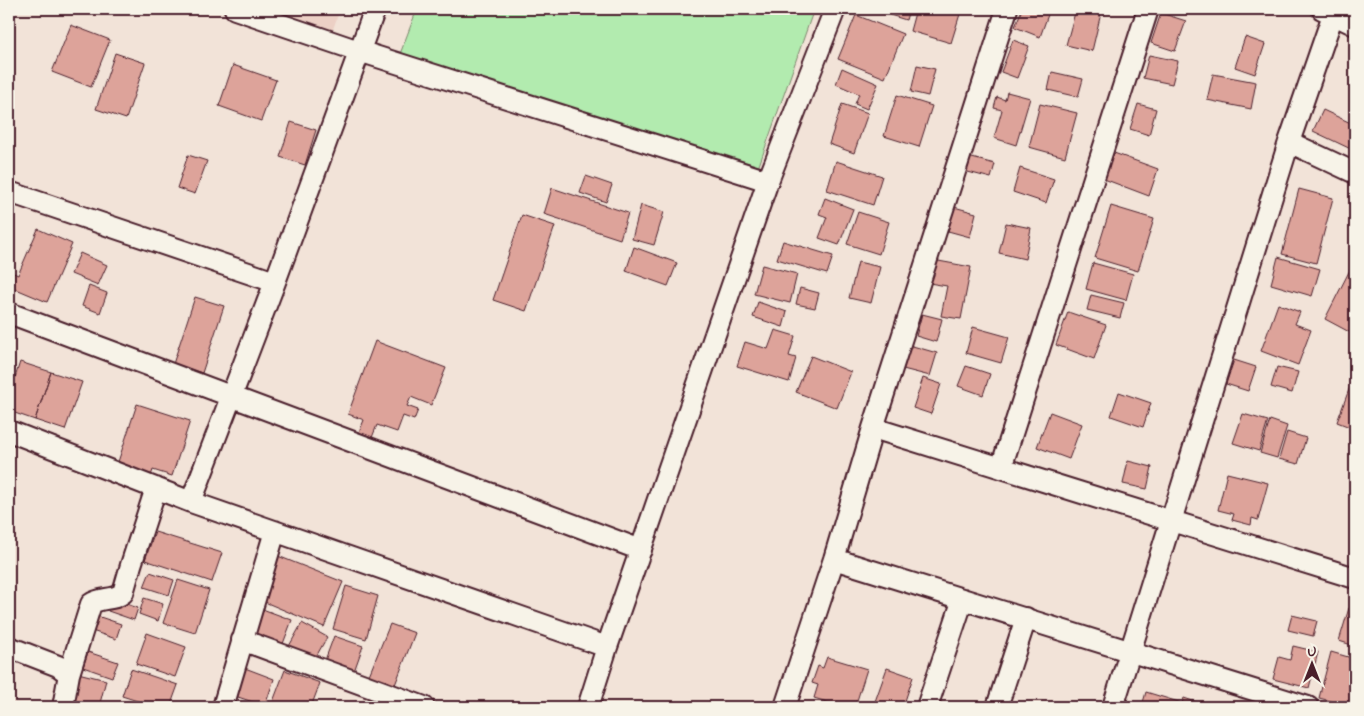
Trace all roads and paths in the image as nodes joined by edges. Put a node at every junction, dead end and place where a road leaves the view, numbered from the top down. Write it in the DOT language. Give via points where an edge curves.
graph roads {
  1 [pos="236,9"];
  2 [pos="375,9"];
  3 [pos="835,9"];
  4 [pos="1007,9"];
  5 [pos="1148,9"];
  6 [pos="1330,11"];
  7 [pos="1355,25"];
  8 [pos="359,50"];
  9 [pos="1289,142"];
  10 [pos="1355,173"];
  11 [pos="768,181"];
  12 [pos="9,192"];
  13 [pos="276,282"];
  14 [pos="9,313"];
  15 [pos="233,396"];
  16 [pos="873,428"];
  17 [pos="9,431"];
  18 [pos="1001,468"];
  19 [pos="156,488"];
  20 [pos="191,502"];
  21 [pos="1170,521"];
  22 [pos="275,532"];
  23 [pos="641,550"];
  24 [pos="834,559"];
  25 [pos="1355,578"];
  26 [pos="963,599"];
  27 [pos="1026,618"];
  28 [pos="242,640"];
  29 [pos="9,647"];
  30 [pos="607,647"];
  31 [pos="1131,651"];
  32 [pos="69,674"];
  33 [pos="1257,700"];
  34 [pos="63,707"];
  35 [pos="223,707"];
  36 [pos="424,707"];
  37 [pos="588,707"];
  38 [pos="785,707"];
  39 [pos="927,707"];
  40 [pos="997,707"];
  41 [pos="1112,707"];
  42 [pos="1308,707"];
  1 -- 8 [label="street"];
  2 -- 8 [label="street"];
  3 -- 11 [label="street"];
  4 -- 16 [label="street"];
  5 -- 18 [label="street"];
  6 -- 7 [label="street"];
  6 -- 9 [label="street"];
  8 -- 11 [label="street"];
  8 -- 13 [label="street"];
  9 -- 10 [label="street"];
  9 -- 21 [label="street"];
  11 -- 23 [label="street"];
  12 -- 13 [label="street"];
  13 -- 15 [label="street"];
  14 -- 15 [label="street"];
  15 -- 20 [label="street"];
  15 -- 23 [label="street"];
  16 -- 18 [label="street"];
  16 -- 24 [label="street"];
  17 -- 19 [label="street"];
  18 -- 21 [label="street"];
  19 -- 20 [label="street"];
  19 -- 32 [label="street" via="123,593 90,604"];
  20 -- 22 [label="street"];
  21 -- 25 [label="street"];
  21 -- 31 [label="street"];
  22 -- 28 [label="street"];
  22 -- 30 [label="street"];
  23 -- 30 [label="street"];
  24 -- 26 [label="street"];
  24 -- 38 [label="street"];
  26 -- 27 [label="street"];
  26 -- 39 [label="street"];
  27 -- 31 [label="street"];
  27 -- 40 [label="street"];
  28 -- 35 [label="street"];
  28 -- 36 [label="street"];
  29 -- 32 [label="street" via="58,666"];
  30 -- 37 [label="street"];
  31 -- 33 [label="street"];
  31 -- 41 [label="street"];
  32 -- 34 [label="street"];
  33 -- 42 [label="street"];
}
